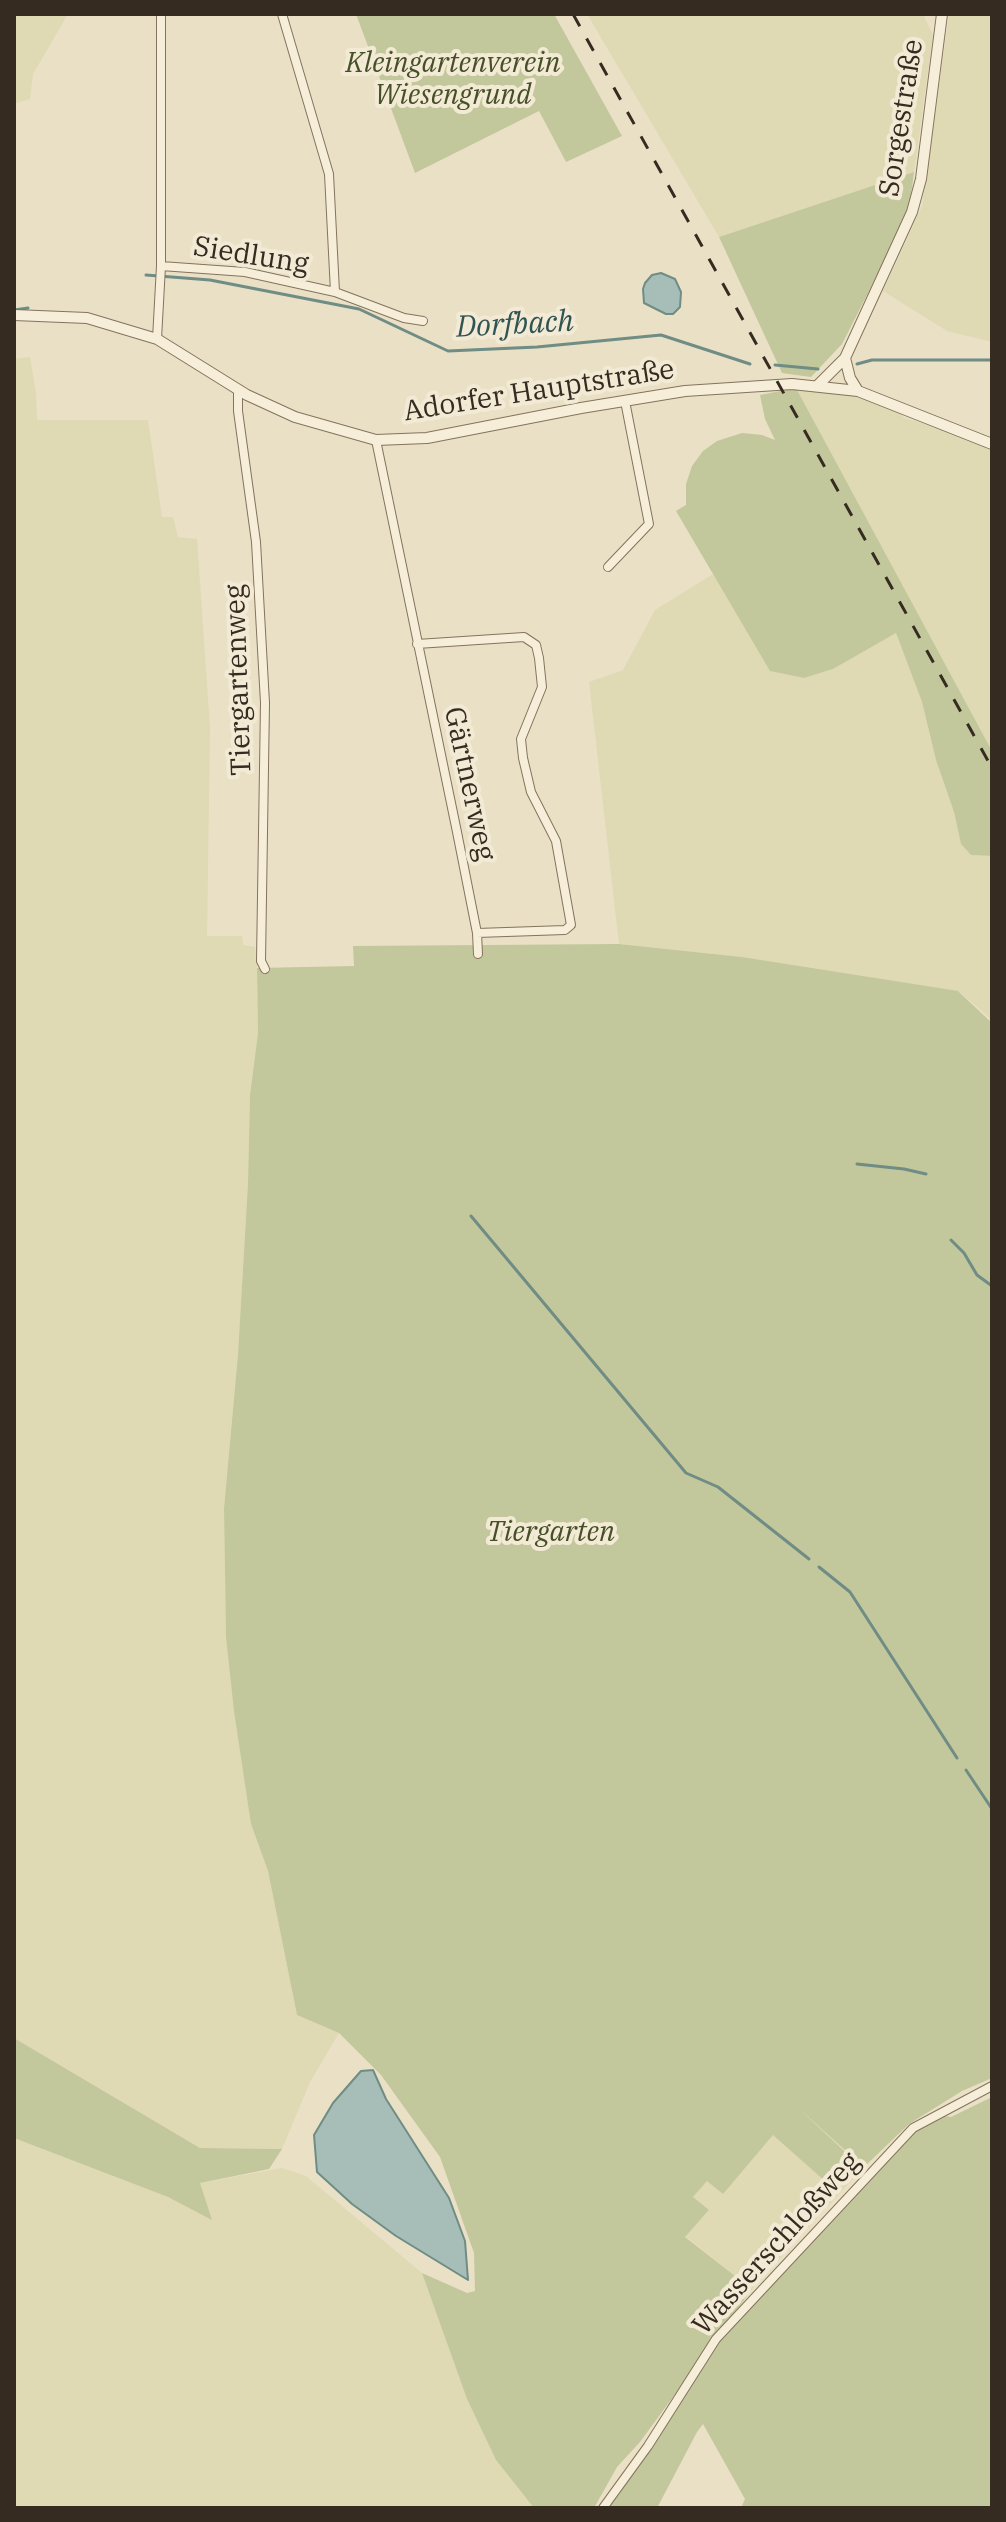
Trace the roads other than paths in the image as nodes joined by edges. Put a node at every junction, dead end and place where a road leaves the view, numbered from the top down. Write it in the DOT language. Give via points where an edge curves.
graph roads {
  1 [pos="161,14"];
  2 [pos="282,14"];
  3 [pos="942,14"];
  4 [pos="161,266"];
  5 [pos="335,292"];
  6 [pos="14,315"];
  7 [pos="423,321"];
  8 [pos="157,339"];
  9 [pos="845,358"];
  10 [pos="818,385"];
  11 [pos="238,390"];
  12 [pos="858,391"];
  13 [pos="625,401"];
  14 [pos="376,440"];
  15 [pos="992,444"];
  16 [pos="608,567"];
  17 [pos="417,644"];
  18 [pos="477,933"];
  19 [pos="478,954"];
  20 [pos="265,969"];
  21 [pos="992,2086"];
  22 [pos="603,2508"];
  1 -- 4 [label="street"];
  2 -- 5 [label="street, Siedlung" via="329,174"];
  3 -- 9 [label="street, Sorgestraße" via="917,196"];
  4 -- 5 [label="street, Siedlung" via="245,272"];
  4 -- 8 [label="street"];
  5 -- 7 [label="street, Siedlung"];
  6 -- 8 [label="street, Adorfer Hauptstraße" via="87,318"];
  8 -- 11 [label="street, Adorfer Hauptstraße"];
  9 -- 10 [label="street, Sorgestraße"];
  9 -- 12 [label="street"];
  10 -- 12 [label="street, Adorfer Hauptstraße"];
  10 -- 13 [label="street, Adorfer Hauptstraße" via="751,385"];
  11 -- 14 [label="street, Adorfer Hauptstraße" via="295,417"];
  11 -- 20 [label="street, Tiergartenweg" via="256,542 265,703"];
  12 -- 15 [label="street, Adorfer Hauptstraße"];
  13 -- 14 [label="street, Adorfer Hauptstraße" via="463,433"];
  13 -- 16 [label="street" via="649,524"];
  14 -- 17 [label="street, Gärtnerweg"];
  17 -- 18 [label="street, Gärtnerweg"];
  17 -- 18 [label="street, Gärtnerweg" via="524,637 536,645 539,658 542,687 521,739 523,758 531,792 556,841 571,925 565,930"];
  18 -- 19 [label="street, Gärtnerweg"];
  21 -- 22 [label="street, Wasserschloßweg" via="913,2128 716,2339"];
}
